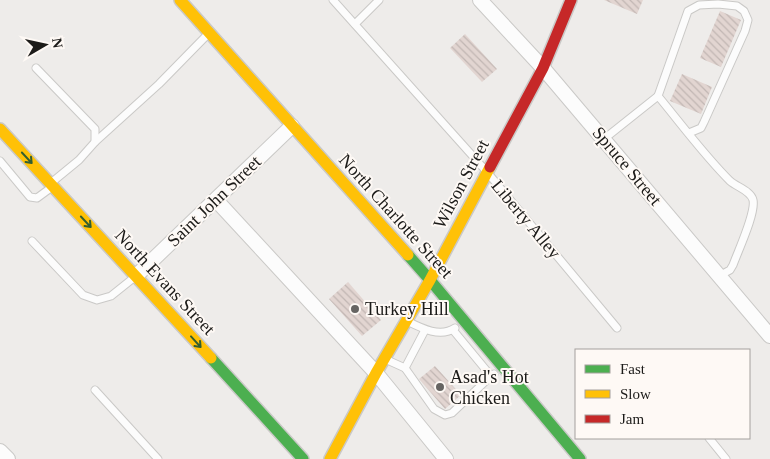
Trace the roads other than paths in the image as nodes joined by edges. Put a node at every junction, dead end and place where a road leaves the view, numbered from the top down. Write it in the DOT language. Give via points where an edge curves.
graph roads {
  1 [pos="180,0"];
  2 [pos="333,0"];
  3 [pos="379,0"];
  4 [pos="480,0"];
  5 [pos="571,0"];
  6 [pos="733,3"];
  7 [pos="355,24"];
  8 [pos="209,32"];
  9 [pos="36,68"];
  10 [pos="543,68"];
  11 [pos="658,96"];
  12 [pos="292,126"];
  13 [pos="0,129"];
  14 [pos="689,134"];
  15 [pos="604,139"];
  16 [pos="95,142"];
  17 [pos="0,161"];
  18 [pos="487,172"];
  19 [pos="52,185"];
  20 [pos="216,200"];
  21 [pos="32,241"];
  22 [pos="136,276"];
  23 [pos="719,276"];
  24 [pos="430,280"];
  25 [pos="463,320"];
  26 [pos="406,321"];
  27 [pos="617,328"];
  28 [pos="425,330"];
  29 [pos="453,330"];
  30 [pos="770,336"];
  31 [pos="385,358"];
  32 [pos="503,366"];
  33 [pos="404,368"];
  34 [pos="376,374"];
  35 [pos="491,376"];
  36 [pos="95,390"];
  37 [pos="709,439"];
  38 [pos="0,451"];
  39 [pos="8,459"];
  40 [pos="158,459"];
  41 [pos="303,459"];
  42 [pos="330,459"];
  43 [pos="446,459"];
  44 [pos="580,459"];
  45 [pos="726,459"];
  1 -- 8 [label="street, North Charlotte Street"];
  2 -- 7 [label="lane, Liberty Alley"];
  3 -- 7 [label="lane"];
  4 -- 10 [label="street, Spruce Street"];
  5 -- 10 [label="street, Wilson Street"];
  6 -- 11 [label="lane" via="698,5 688,11"];
  6 -- 14 [label="lane" via="744,10 748,20 745,32 704,122"];
  7 -- 18 [label="lane, Liberty Alley"];
  8 -- 12 [label="street, North Charlotte Street"];
  8 -- 16 [label="lane" via="159,84"];
  9 -- 16 [label="lane" via="95,129"];
  10 -- 15 [label="street, Spruce Street"];
  10 -- 18 [label="street, Wilson Street"];
  11 -- 14 [label="lane"];
  11 -- 15 [label="lane"];
  12 -- 20 [label="street, Saint John Street"];
  12 -- 24 [label="street, North Charlotte Street"];
  13 -- 19 [label="street, North Evans Street, one-way"];
  14 -- 23 [label="lane" via="732,183 752,196 754,202 753,213 733,265"];
  15 -- 23 [label="street, Spruce Street"];
  16 -- 19 [label="lane"];
  17 -- 19 [label="lane" via="30,197 37,198"];
  18 -- 24 [label="street, Wilson Street"];
  18 -- 27 [label="lane, Liberty Alley"];
  19 -- 22 [label="street, North Evans Street, one-way"];
  20 -- 22 [label="street, Saint John Street"];
  20 -- 34 [label="street"];
  21 -- 22 [label="lane" via="83,295 97,300 111,296"];
  22 -- 41 [label="street, North Evans Street, one-way"];
  23 -- 30 [label="street, Spruce Street"];
  24 -- 25 [label="street, North Charlotte Street"];
  24 -- 26 [label="street, Wilson Street"];
  25 -- 29 [label="lane"];
  25 -- 32 [label="street, North Charlotte Street"];
  26 -- 28 [label="lane"];
  26 -- 31 [label="street, Wilson Street"];
  28 -- 29 [label="lane"];
  28 -- 33 [label="lane"];
  29 -- 35 [label="lane"];
  31 -- 33 [label="lane"];
  31 -- 34 [label="street, Wilson Street"];
  32 -- 35 [label="lane"];
  32 -- 44 [label="street, North Charlotte Street"];
  33 -- 35 [label="lane" via="434,409 445,415 452,413"];
  34 -- 42 [label="street, Wilson Street"];
  34 -- 43 [label="street"];
  36 -- 40 [label="lane"];
  37 -- 45 [label="lane"];
  38 -- 39 [label="street"];
}
